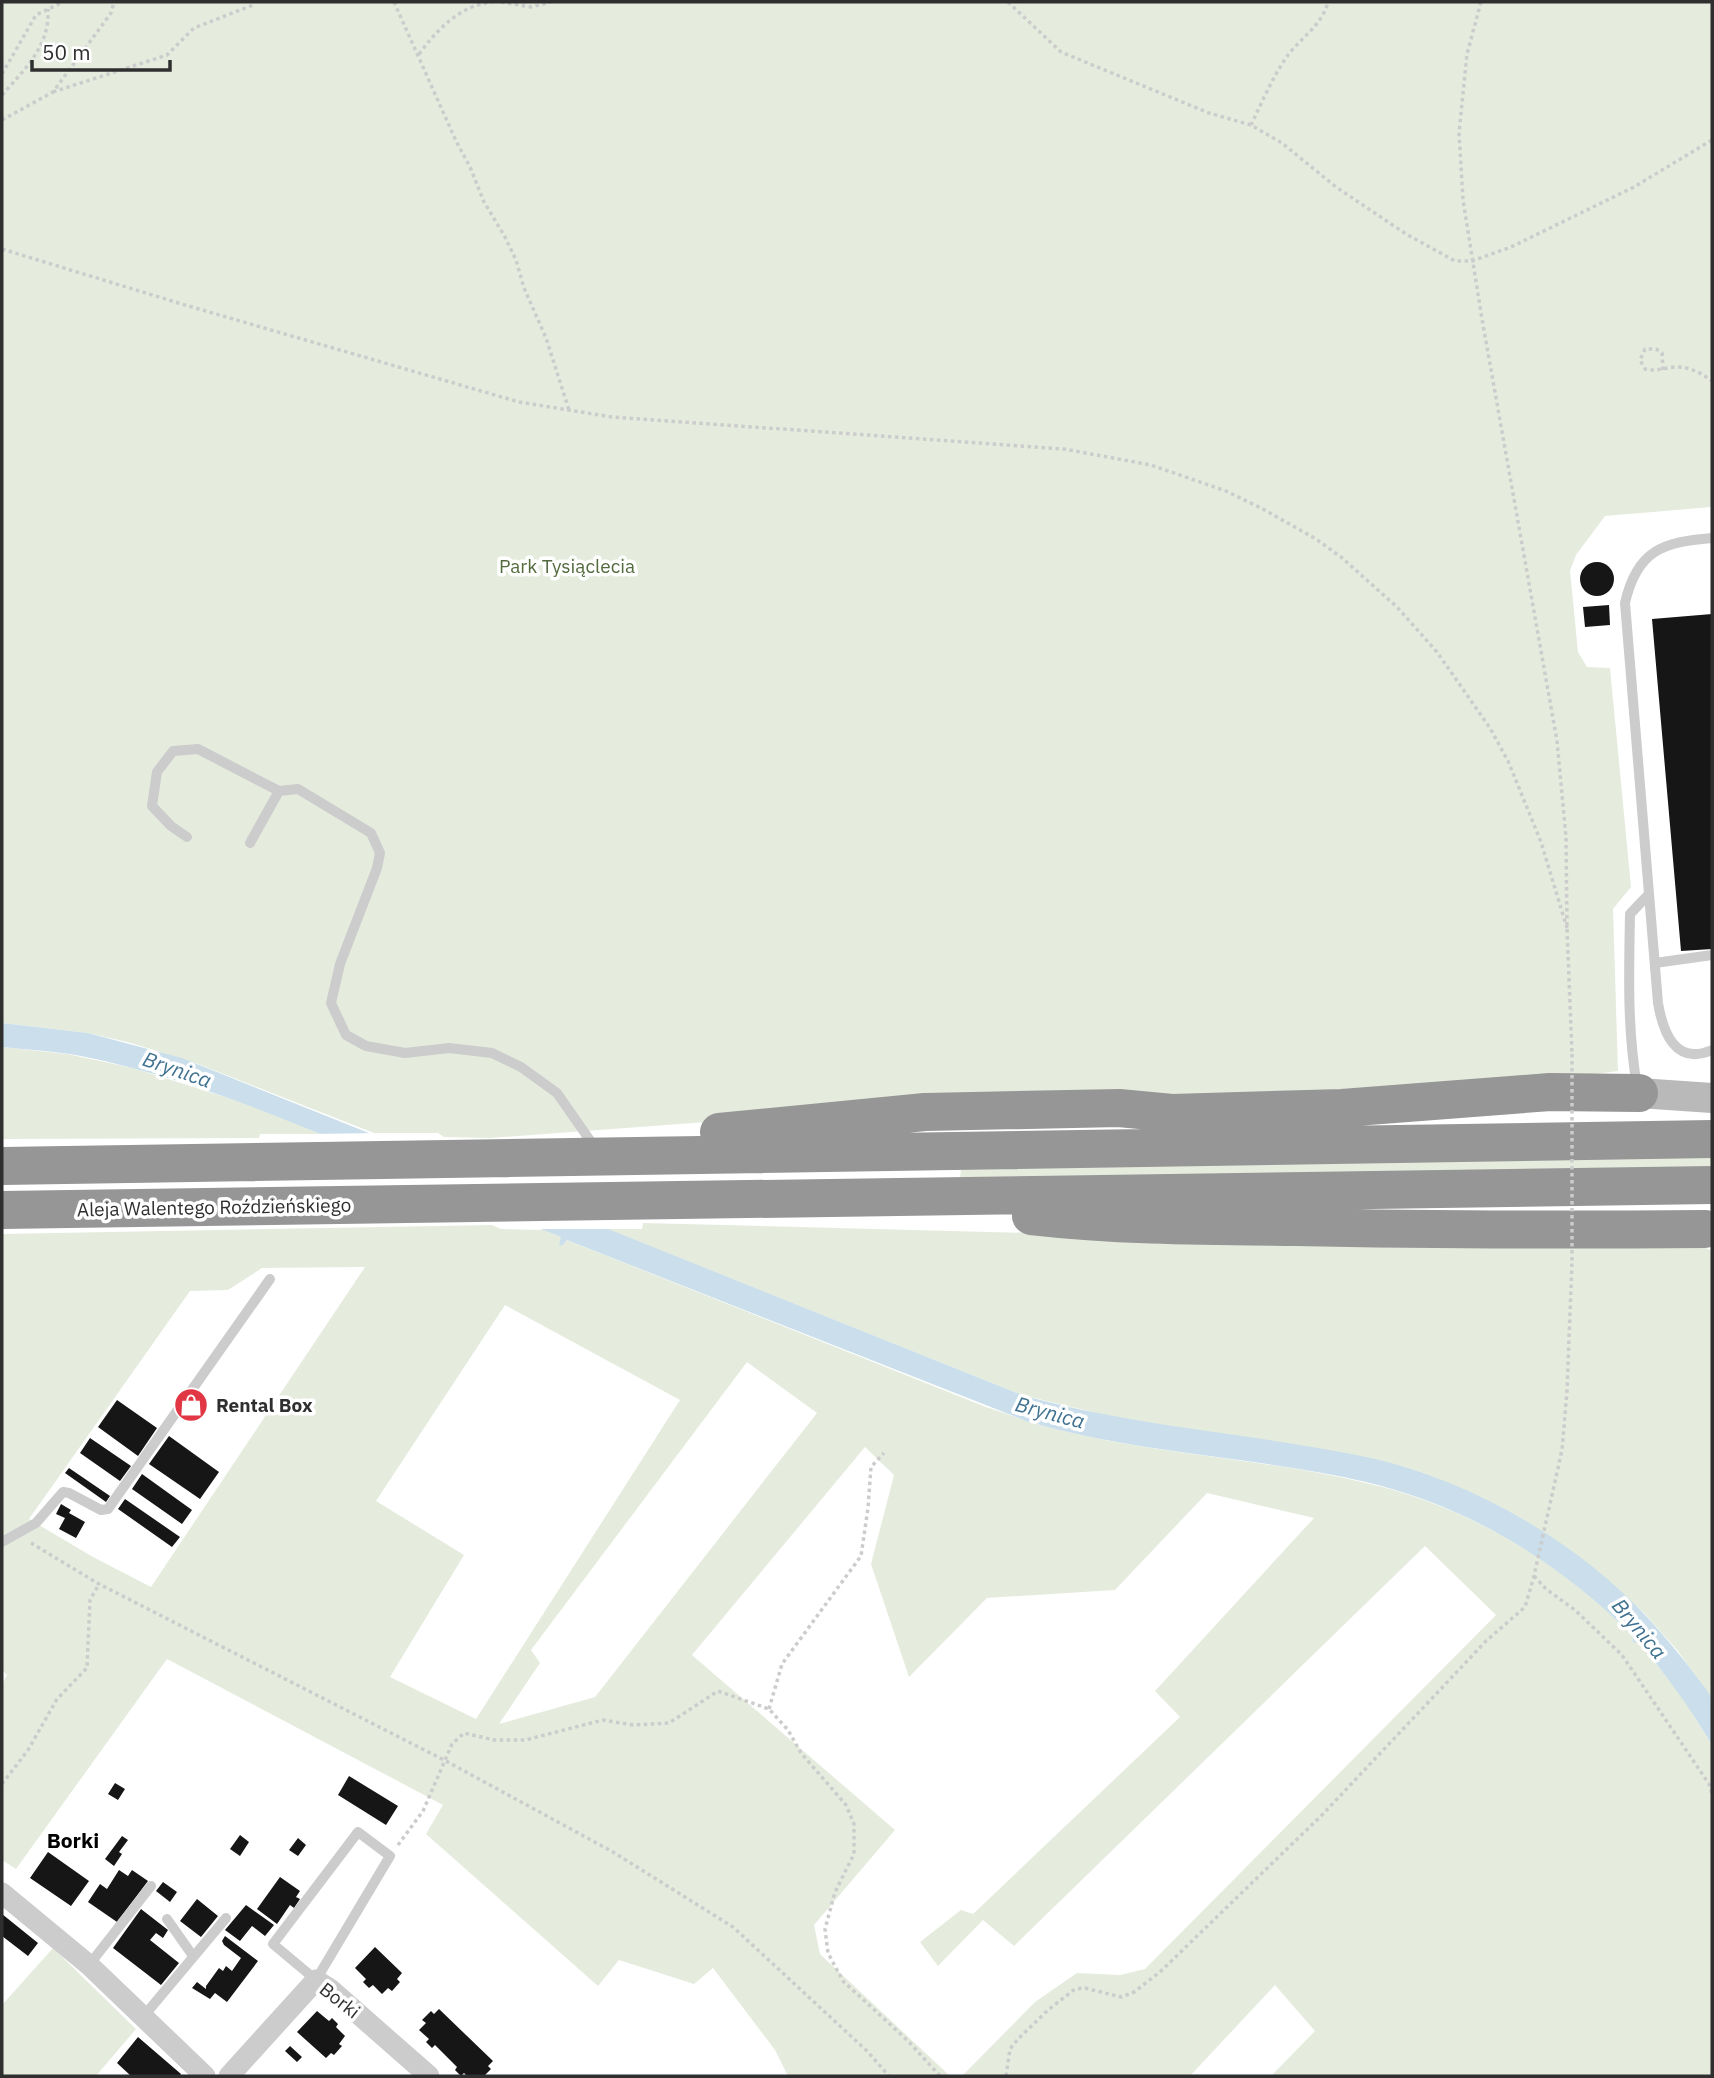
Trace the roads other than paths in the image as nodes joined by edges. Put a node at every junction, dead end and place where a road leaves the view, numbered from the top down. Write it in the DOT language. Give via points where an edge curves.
graph roads {
  1 [pos="1712,538"];
  2 [pos="279,791"];
  3 [pos="187,837"];
  4 [pos="250,843"];
  5 [pos="1649,894"];
  6 [pos="1712,955"];
  7 [pos="1655,962"];
  8 [pos="1712,1050"];
  9 [pos="1639,1093"];
  10 [pos="1712,1098"];
  11 [pos="1712,1139"];
  12 [pos="601,1158"];
  13 [pos="2,1166"];
  14 [pos="1712,1185"];
  15 [pos="879,1198"];
  16 [pos="2,1210"];
  17 [pos="1710,1231"];
  18 [pos="270,1279"];
  19 [pos="2,1542"];
  20 [pos="151,1886"];
  21 [pos="2,1893"];
  22 [pos="226,1918"];
  23 [pos="167,1919"];
  24 [pos="193,1956"];
  25 [pos="89,1965"];
  26 [pos="316,1980"];
  27 [pos="143,2017"];
  28 [pos="205,2076"];
  29 [pos="229,2076"];
  30 [pos="429,2076"];
  1 -- 5 [label="lane" via="1671,542 1660,548 1635,572 1625,603"];
  2 -- 3 [label="lane" via="198,749 173,751 158,772 152,806"];
  2 -- 4 [label="lane"];
  2 -- 12 [label="lane" via="298,789 371,833 380,853 340,964 331,1003 346,1035 366,1046 405,1053 449,1048 492,1052 557,1093"];
  5 -- 7 [label="lane"];
  5 -- 9 [label="lane" via="1630,914 1628,999"];
  6 -- 7 [label="lane"];
  7 -- 8 [label="lane" via="1662,1028 1669,1040 1691,1053"];
  9 -- 10 [label="main road"];
  9 -- 12 [label="highway" via="1550,1092 1329,1108 925,1112 672,1136"];
  11 -- 12 [label="highway"];
  12 -- 13 [label="highway"];
  14 -- 15 [label="highway"];
  15 -- 16 [label="highway, Aleja Walentego Roździeńskiego"];
  15 -- 17 [label="highway" via="1098,1223"];
  18 -- 19 [label="lane" via="108,1509 62,1492 36,1523"];
  20 -- 25 [label="lane"];
  21 -- 25 [label="street"];
  22 -- 24 [label="lane"];
  23 -- 24 [label="lane"];
  24 -- 27 [label="lane"];
  25 -- 27 [label="street"];
  26 -- 26 [label="lane" via="390,1856 358,1832 273,1944"];
  26 -- 29 [label="street, Borki"];
  26 -- 30 [label="street, Borki"];
  27 -- 28 [label="street"];
}
